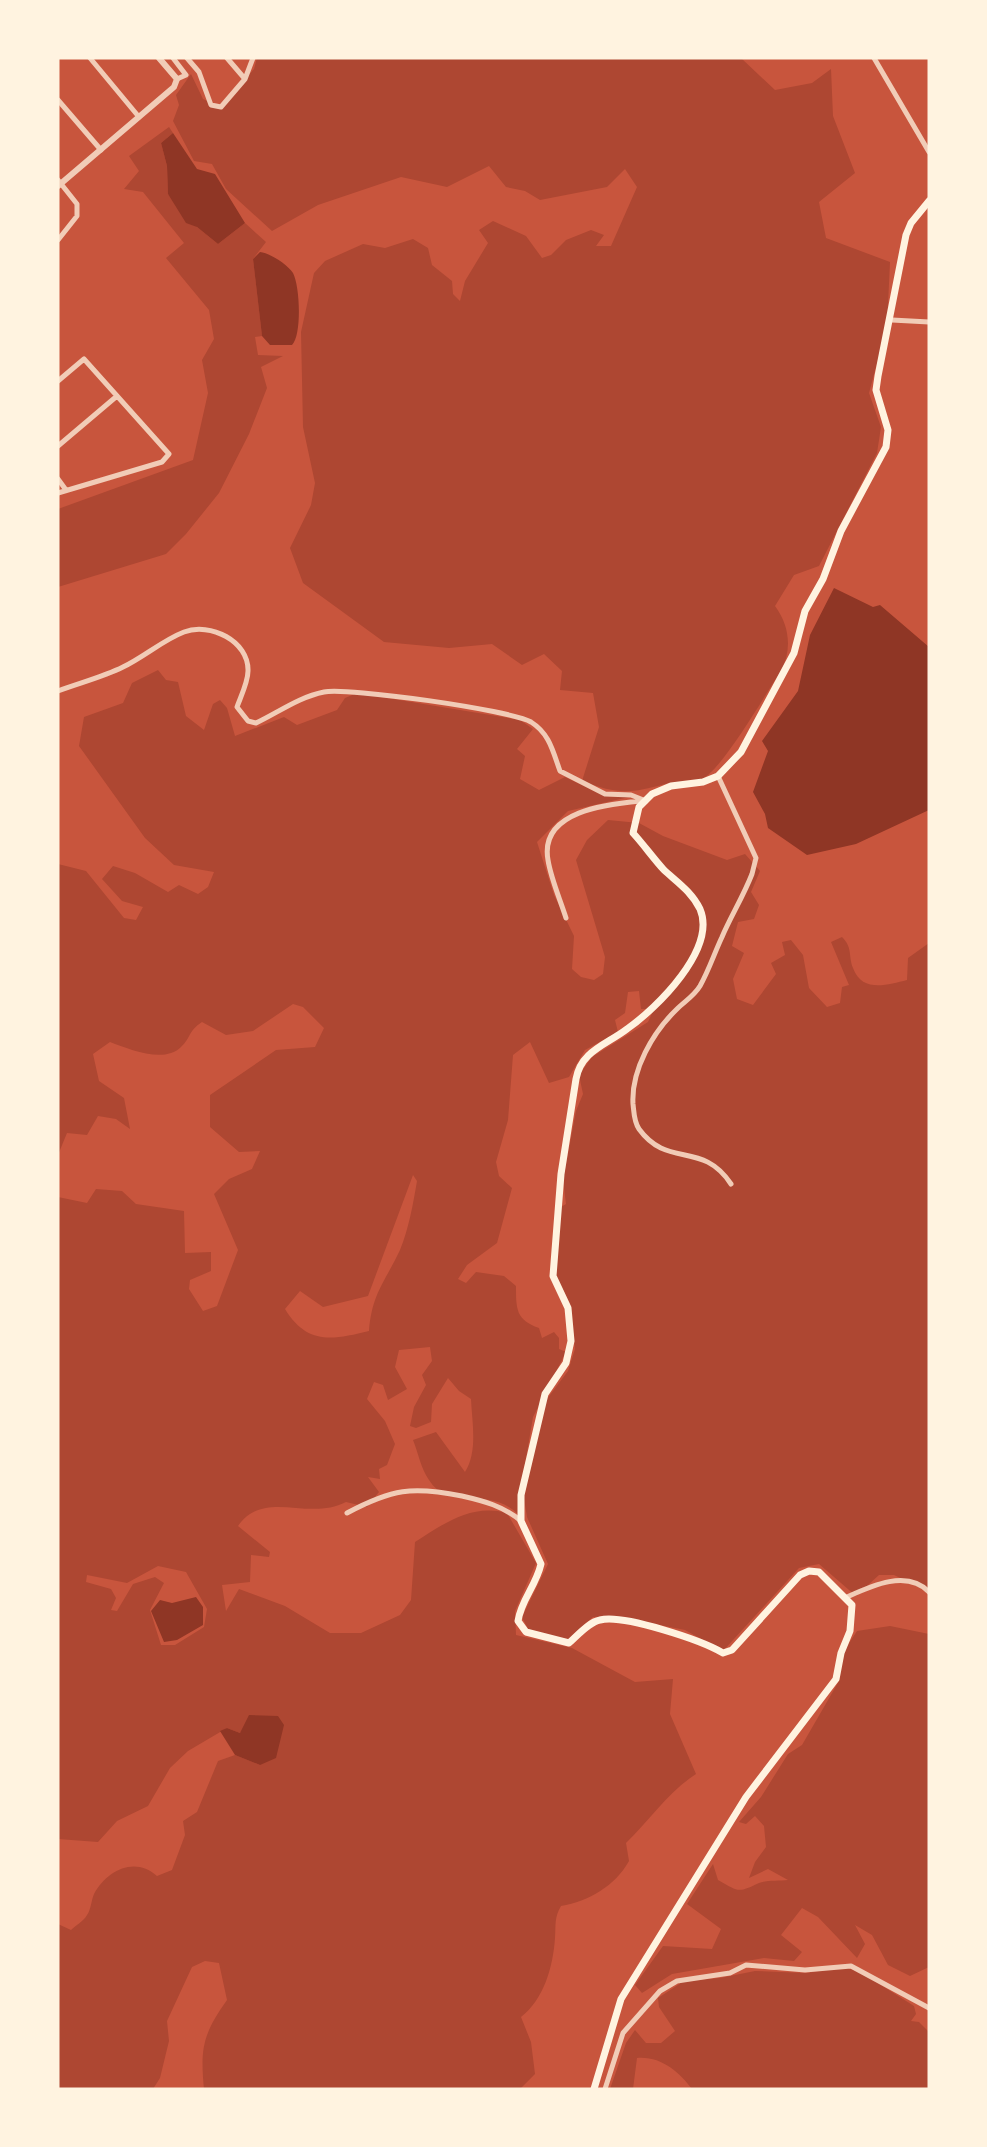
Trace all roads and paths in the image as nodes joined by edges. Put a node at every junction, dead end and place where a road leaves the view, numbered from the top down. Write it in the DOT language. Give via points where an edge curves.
graph roads {
  1 [pos="90,58"];
  2 [pos="159,58"];
  3 [pos="173,58"];
  4 [pos="187,58"];
  5 [pos="227,58"];
  6 [pos="253,58"];
  7 [pos="874,58"];
  8 [pos="177,79"];
  9 [pos="245,79"];
  10 [pos="58,100"];
  11 [pos="139,117"];
  12 [pos="100,150"];
  13 [pos="929,152"];
  14 [pos="59,183"];
  15 [pos="929,201"];
  16 [pos="58,240"];
  17 [pos="892,320"];
  18 [pos="929,322"];
  19 [pos="58,381"];
  20 [pos="117,396"];
  21 [pos="58,446"];
  22 [pos="58,480"];
  23 [pos="66,490"];
  24 [pos="58,492"];
  25 [pos="58,691"];
  26 [pos="718,776"];
  27 [pos="646,800"];
  28 [pos="566,918"];
  29 [pos="731,1184"];
  30 [pos="347,1513"];
  31 [pos="521,1521"];
  32 [pos="929,1592"];
  33 [pos="847,1597"];
  34 [pos="929,2008"];
  35 [pos="594,2089"];
  36 [pos="605,2089"];
  1 -- 11 [label="street"];
  2 -- 8 [label="street"];
  3 -- 8 [label="street" via="186,75"];
  4 -- 9 [label="street" via="199,72 211,105 226,105"];
  5 -- 9 [label="street"];
  6 -- 9 [label="street"];
  7 -- 13 [label="street"];
  8 -- 11 [label="street" via="174,87"];
  10 -- 12 [label="street"];
  11 -- 12 [label="street"];
  12 -- 14 [label="street"];
  14 -- 16 [label="street" via="77,204 77,216"];
  15 -- 17 [label="main road" via="906,235"];
  17 -- 18 [label="street"];
  17 -- 26 [label="main road" via="876,390 888,430 886,447 805,611 794,653 741,752"];
  19 -- 20 [label="street" via="84,359"];
  20 -- 21 [label="street"];
  20 -- 23 [label="street" via="169,454 162,462"];
  22 -- 23 [label="street"];
  23 -- 24 [label="street"];
  25 -- 27 [label="street" via="120,668 184,632 201,629 228,638 246,657 248,671 237,707 248,721 256,723 303,698 347,690 519,716 545,734 560,771 605,794 631,794"];
  26 -- 27 [label="main road" via="671,786"];
  26 -- 29 [label="street" via="756,858 752,874 710,968 698,989 654,1038 636,1071 633,1091 636,1125 649,1143 709,1160"];
  27 -- 28 [label="street" via="587,808 553,834 548,860"];
  27 -- 31 [label="main road" via="639,807 633,833 690,893 705,926 703,939 667,994 627,1029 588,1054 578,1068 561,1174 552,1276 568,1308 571,1341 566,1363 545,1394 536,1424 521,1494"];
  30 -- 31 [label="street" via="370,1501 424,1489 497,1505"];
  31 -- 33 [label="main road" via="541,1564 520,1604 518,1621 526,1632 569,1643 596,1620 609,1618 668,1631 723,1653 732,1650 800,1575 819,1572"];
  32 -- 33 [label="street" via="913,1583 890,1580"];
  33 -- 35 [label="main road" via="852,1605 850,1631 836,1679 746,1797 621,1999"];
  34 -- 36 [label="street" via="851,1966 805,1970 746,1965 730,1973 677,1981 660,1991 623,2033"];
}
